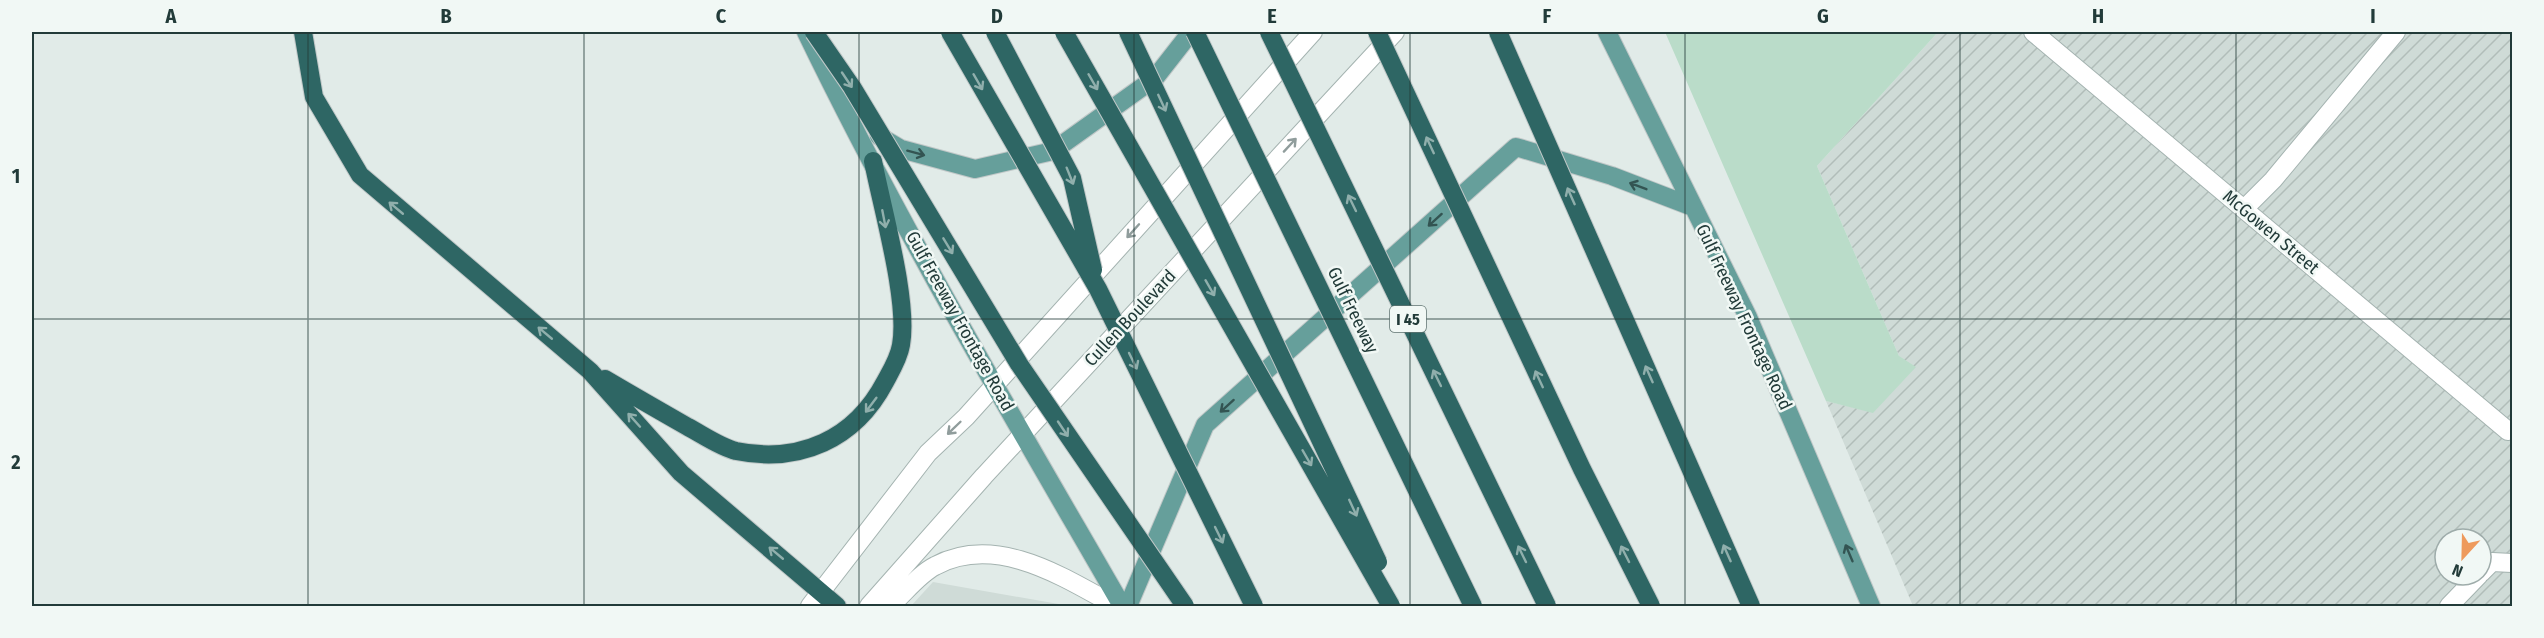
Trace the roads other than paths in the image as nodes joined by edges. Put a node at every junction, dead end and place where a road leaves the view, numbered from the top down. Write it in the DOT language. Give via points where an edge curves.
graph roads {
  1 [pos="303,32"];
  2 [pos="806,32"];
  3 [pos="814,32"];
  4 [pos="950,32"];
  5 [pos="995,32"];
  6 [pos="1064,32"];
  7 [pos="1128,32"];
  8 [pos="1193,32"];
  9 [pos="1269,32"];
  10 [pos="1313,32"];
  11 [pos="1377,32"];
  12 [pos="1395,32"];
  13 [pos="1497,32"];
  14 [pos="1607,32"];
  15 [pos="2033,32"];
  16 [pos="2396,32"];
  17 [pos="847,116"];
  18 [pos="873,161"];
  19 [pos="1693,207"];
  20 [pos="2244,209"];
  21 [pos="1098,289"];
  22 [pos="590,371"];
  23 [pos="994,386"];
  24 [pos="2508,431"];
  25 [pos="1022,435"];
  26 [pos="2493,562"];
  27 [pos="2512,563"];
  28 [pos="2467,587"];
  29 [pos="815,599"];
  30 [pos="837,606"];
  31 [pos="869,606"];
  32 [pos="890,606"];
  33 [pos="1116,606"];
  34 [pos="1122,606"];
  35 [pos="1128,606"];
  36 [pos="1185,606"];
  37 [pos="1254,606"];
  38 [pos="1391,606"];
  39 [pos="1399,606"];
  40 [pos="1473,606"];
  41 [pos="1547,606"];
  42 [pos="1652,606"];
  43 [pos="1751,606"];
  44 [pos="1872,606"];
  45 [pos="2448,606"];
  22 -- 1 [label="highway, one-way" via="360,175 314,97"];
  2 -- 17 [label="main road, Gulf Freeway Frontage Road"];
  3 -- 36 [label="highway, one-way, bridge" via="852,87 1019,364"];
  4 -- 21 [label="highway, one-way, bridge"];
  5 -- 21 [label="highway, one-way, bridge" via="1072,178"];
  6 -- 38 [label="highway, one-way, bridge"];
  7 -- 39 [label="highway, one-way, bridge"];
  17 -- 8 [label="main road, one-way" via="901,149 975,169 1053,151 1155,78"];
  8 -- 40 [label="highway, Gulf Freeway, bridge"];
  41 -- 9 [label="highway, I 45, one-way, bridge"];
  10 -- 23 [label="street, one-way"];
  42 -- 11 [label="highway, one-way, bridge" via="1581,470"];
  25 -- 12 [label="street, Cullen Boulevard, one-way"];
  43 -- 13 [label="highway, one-way, bridge"];
  14 -- 19 [label="main road, Gulf Freeway Frontage Road"];
  15 -- 20 [label="street, McGowen Street"];
  16 -- 20 [label="street" via="2273,180"];
  17 -- 18 [label="main road, Gulf Freeway Frontage Road"];
  18 -- 22 [label="highway, one-way" via="901,302 901,345 874,403 855,424 831,441 798,452 735,451"];
  18 -- 23 [label="main road, Gulf Freeway Frontage Road"];
  19 -- 35 [label="main road, one-way" via="1612,176 1516,147 1205,425"];
  44 -- 19 [label="main road, Gulf Freeway Frontage Road, one-way" via="1748,317"];
  20 -- 24 [label="street, McGowen Street"];
  21 -- 37 [label="highway, one-way, bridge"];
  29 -- 22 [label="highway, one-way" via="681,473"];
  23 -- 25 [label="main road, Gulf Freeway Frontage Road"];
  23 -- 29 [label="street, one-way" via="928,453"];
  25 -- 31 [label="street, Cullen Boulevard"];
  25 -- 34 [label="main road, Gulf Freeway Frontage Road"];
  26 -- 27 [label="street"];
  28 -- 45 [label="street"];
  29 -- 30 [label="highway"];
  32 -- 33 [label="street" via="934,566 967,555 1009,556 1061,576"];
}
